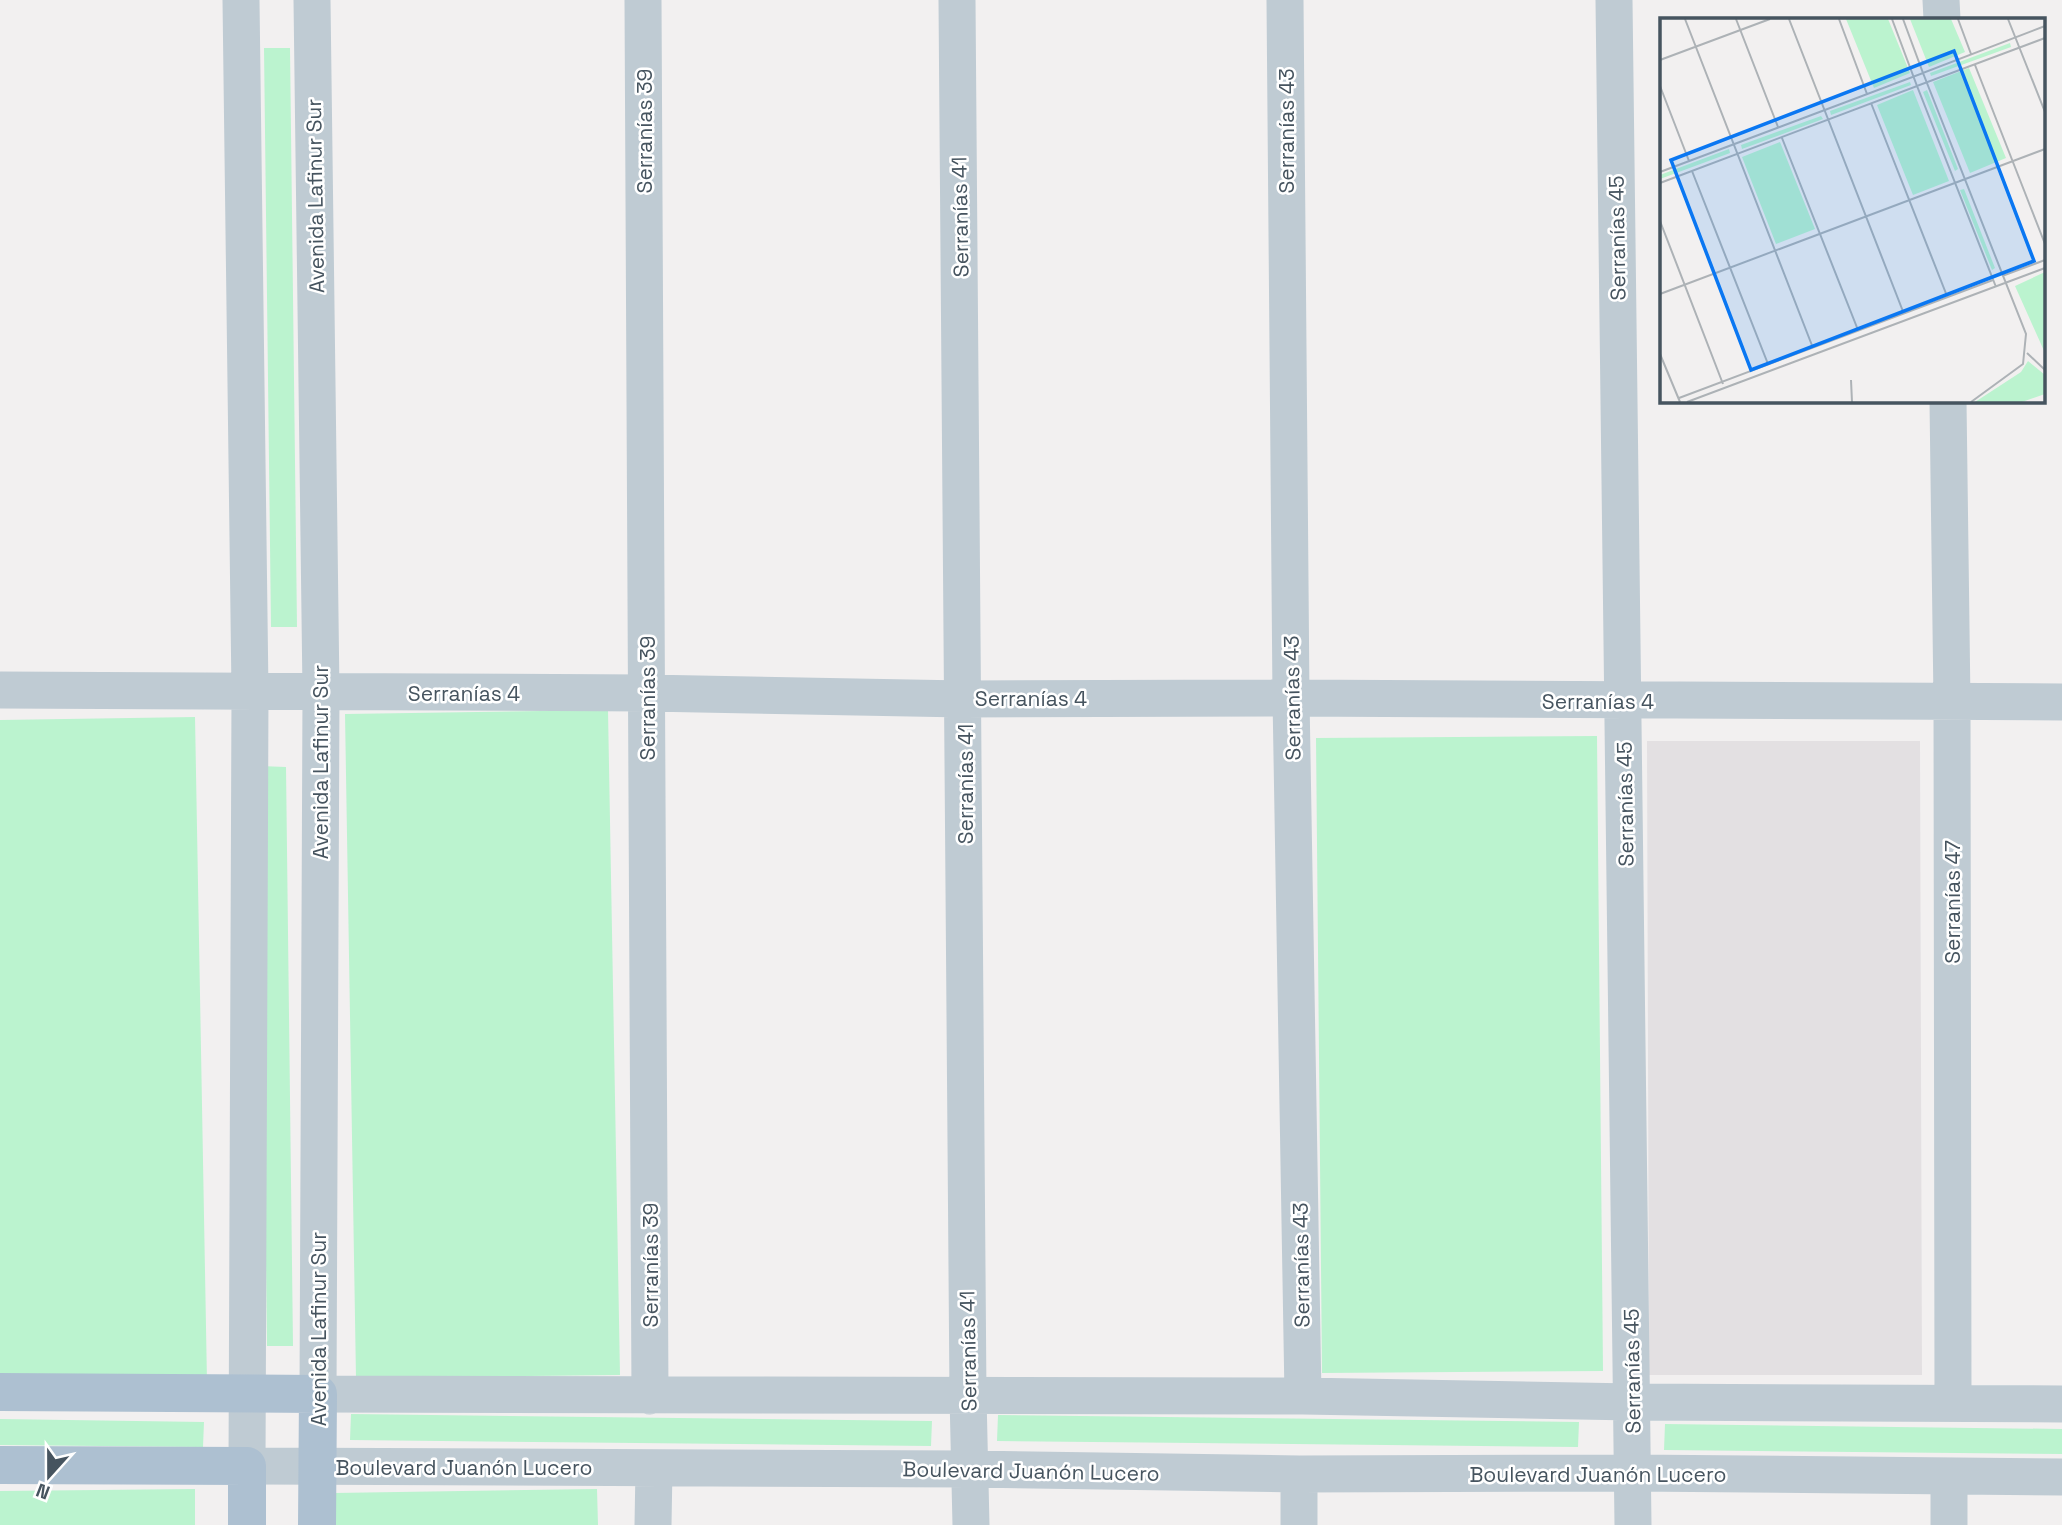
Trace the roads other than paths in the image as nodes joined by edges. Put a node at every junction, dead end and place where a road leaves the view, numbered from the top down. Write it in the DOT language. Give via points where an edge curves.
graph roads {
  1 [pos="241,0"];
  2 [pos="312,0"];
  3 [pos="643,0"];
  4 [pos="957,0"];
  5 [pos="1285,0"];
  6 [pos="1614,0"];
  7 [pos="1941,0"];
  8 [pos="1942,18"];
  9 [pos="1948,402"];
  10 [pos="0,690"];
  11 [pos="250,692"];
  12 [pos="321,692"];
  13 [pos="647,693"];
  14 [pos="1291,698"];
  15 [pos="964,699"];
  16 [pos="1623,701"];
  17 [pos="1952,702"];
  18 [pos="2062,702"];
  19 [pos="0,1392"];
  20 [pos="248,1394"];
  21 [pos="318,1394"];
  22 [pos="650,1396"];
  23 [pos="968,1396"];
  24 [pos="1303,1396"];
  25 [pos="1633,1402"];
  26 [pos="1953,1404"];
  27 [pos="2062,1404"];
  28 [pos="0,1465"];
  29 [pos="247,1466"];
  30 [pos="318,1466"];
  31 [pos="654,1468"];
  32 [pos="971,1469"];
  33 [pos="1633,1473"];
  34 [pos="1299,1474"];
  35 [pos="1949,1477"];
  36 [pos="2062,1477"];
  37 [pos="247,1525"];
  38 [pos="317,1525"];
  39 [pos="653,1525"];
  40 [pos="971,1525"];
  41 [pos="1299,1525"];
  42 [pos="1633,1525"];
  43 [pos="1949,1525"];
  1 -- 11 [label="street"];
  2 -- 12 [label="street, Avenida Lafinur Sur"];
  3 -- 13 [label="street, Serranías 39"];
  4 -- 15 [label="street, Serranías 41"];
  5 -- 14 [label="street, Serranías 43"];
  6 -- 16 [label="street, Serranías 45"];
  7 -- 8 [label="street"];
  9 -- 17 [label="street, Serranías 47"];
  10 -- 11 [label="street, Serranías 4"];
  11 -- 12 [label="street, Serranías 4"];
  11 -- 20 [label="street"];
  12 -- 13 [label="street, Serranías 4"];
  12 -- 21 [label="street, Avenida Lafinur Sur"];
  13 -- 15 [label="street, Serranías 4"];
  13 -- 22 [label="street, Serranías 39"];
  14 -- 15 [label="street, Serranías 4"];
  14 -- 16 [label="street, Serranías 4"];
  14 -- 24 [label="street, Serranías 43"];
  15 -- 23 [label="street, Serranías 41"];
  16 -- 17 [label="street, Serranías 4"];
  16 -- 25 [label="street, Serranías 45"];
  17 -- 18 [label="street, Serranías 4"];
  17 -- 26 [label="street, Serranías 47"];
  19 -- 20 [label="main road"];
  20 -- 21 [label="main road"];
  20 -- 29 [label="street"];
  21 -- 22 [label="street"];
  21 -- 30 [label="main road, Avenida Lafinur Sur"];
  22 -- 23 [label="street"];
  23 -- 24 [label="street"];
  23 -- 32 [label="street, Serranías 41"];
  24 -- 25 [label="street"];
  25 -- 26 [label="street"];
  25 -- 33 [label="street, Serranías 45"];
  26 -- 27 [label="street"];
  28 -- 29 [label="main road, Boulevard Juanón Lucero"];
  29 -- 30 [label="street, Boulevard Juanón Lucero"];
  29 -- 37 [label="main road"];
  30 -- 31 [label="street, Boulevard Juanón Lucero"];
  30 -- 38 [label="main road, Avenida Lafinur Sur"];
  31 -- 32 [label="street, Boulevard Juanón Lucero"];
  31 -- 39 [label="street"];
  32 -- 34 [label="street, Boulevard Juanón Lucero"];
  32 -- 40 [label="street, Serranías 41"];
  33 -- 34 [label="street, Boulevard Juanón Lucero"];
  33 -- 35 [label="street, Boulevard Juanón Lucero"];
  33 -- 42 [label="street, Serranías 45"];
  34 -- 41 [label="street"];
  35 -- 36 [label="street, Boulevard Juanón Lucero"];
  35 -- 43 [label="street"];
}
